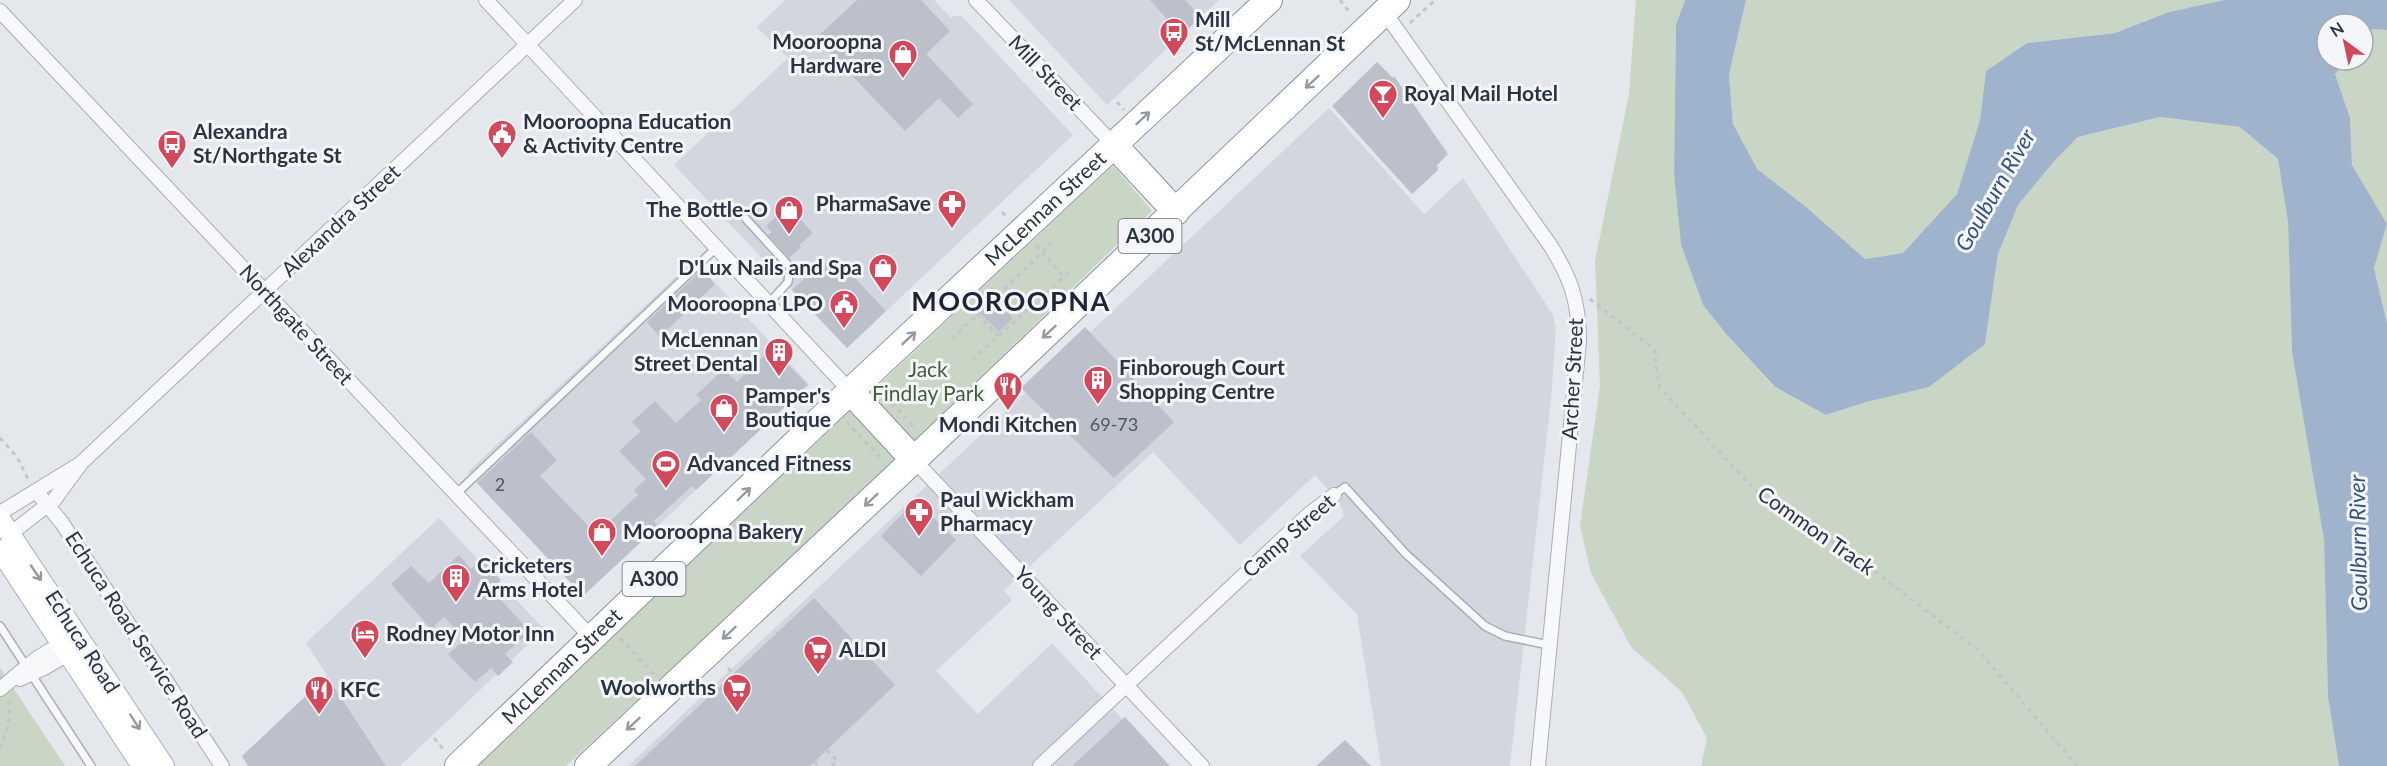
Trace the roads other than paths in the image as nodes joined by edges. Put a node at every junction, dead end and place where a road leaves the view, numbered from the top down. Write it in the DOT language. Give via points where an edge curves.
graph roads {
  1 [pos="486,0"];
  2 [pos="575,0"];
  3 [pos="1269,0"];
  4 [pos="979,1"];
  5 [pos="0,11"];
  6 [pos="1389,12"];
  7 [pos="528,44"];
  8 [pos="1114,145"];
  9 [pos="1176,212"];
  10 [pos="746,219"];
  11 [pos="717,247"];
  12 [pos="265,292"];
  13 [pos="769,303"];
  14 [pos="851,392"];
  15 [pos="914,460"];
  16 [pos="80,464"];
  17 [pos="36,491"];
  18 [pos="456,494"];
  19 [pos="1334,495"];
  20 [pos="48,506"];
  21 [pos="0,513"];
  22 [pos="2,534"];
  23 [pos="0,626"];
  24 [pos="599,631"];
  25 [pos="70,645"];
  26 [pos="1549,645"];
  27 [pos="28,671"];
  28 [pos="1126,686"];
  29 [pos="3,687"];
  30 [pos="91,766"];
  31 [pos="142,766"];
  32 [pos="164,766"];
  33 [pos="222,766"];
  34 [pos="458,766"];
  35 [pos="588,766"];
  36 [pos="1040,766"];
  37 [pos="1202,766"];
  38 [pos="1538,766"];
  1 -- 7 [label="street"];
  2 -- 7 [label="street, Alexandra Street"];
  8 -- 3 [label="highway, McLennan Street / A300, one-way"];
  4 -- 8 [label="street, Mill Street"];
  5 -- 12 [label="street, Northgate Street"];
  6 -- 9 [label="highway, A300, one-way"];
  6 -- 26 [label="street, Archer Street" via="1550,245 1568,275 1577,304 1579,341"];
  7 -- 11 [label="street"];
  7 -- 12 [label="street, Alexandra Street"];
  8 -- 9 [label="highway"];
  14 -- 8 [label="highway, McLennan Street / A300, one-way"];
  9 -- 15 [label="highway, A300, one-way"];
  10 -- 13 [label="lane" via="790,267 788,282"];
  11 -- 13 [label="street"];
  11 -- 18 [label="lane"];
  12 -- 16 [label="street, Alexandra Street"];
  12 -- 18 [label="street, Northgate Street"];
  13 -- 14 [label="street"];
  14 -- 15 [label="highway"];
  24 -- 14 [label="highway, McLennan Street / A300, one-way"];
  15 -- 28 [label="street, Young Street"];
  15 -- 35 [label="highway, A300, one-way"];
  16 -- 17 [label="street, Alexandra Street"];
  16 -- 20 [label="street, Alexandra Street"];
  17 -- 20 [label="street, Echuca Road Service Road"];
  17 -- 21 [label="street, Alexandra Street"];
  18 -- 24 [label="street, Northgate Street"];
  19 -- 26 [label="lane, Camp Street" via="1345,488 1406,554 1485,626 1505,636"];
  19 -- 28 [label="street, Camp Street"];
  20 -- 22 [label="street, Alexandra Street"];
  20 -- 33 [label="street, Echuca Road Service Road"];
  22 -- 25 [label="main road, Echuca Road"];
  23 -- 27 [label="lane"];
  24 -- 34 [label="highway, McLennan Street / A300"];
  25 -- 27 [label="street"];
  25 -- 31 [label="main road, Echuca Road"];
  25 -- 32 [label="main road, Echuca Road, one-way"];
  26 -- 38 [label="street, Archer Street"];
  27 -- 29 [label="street"];
  27 -- 30 [label="lane"];
  28 -- 36 [label="street, Camp Street"];
  28 -- 37 [label="street, Young Street"];
}
